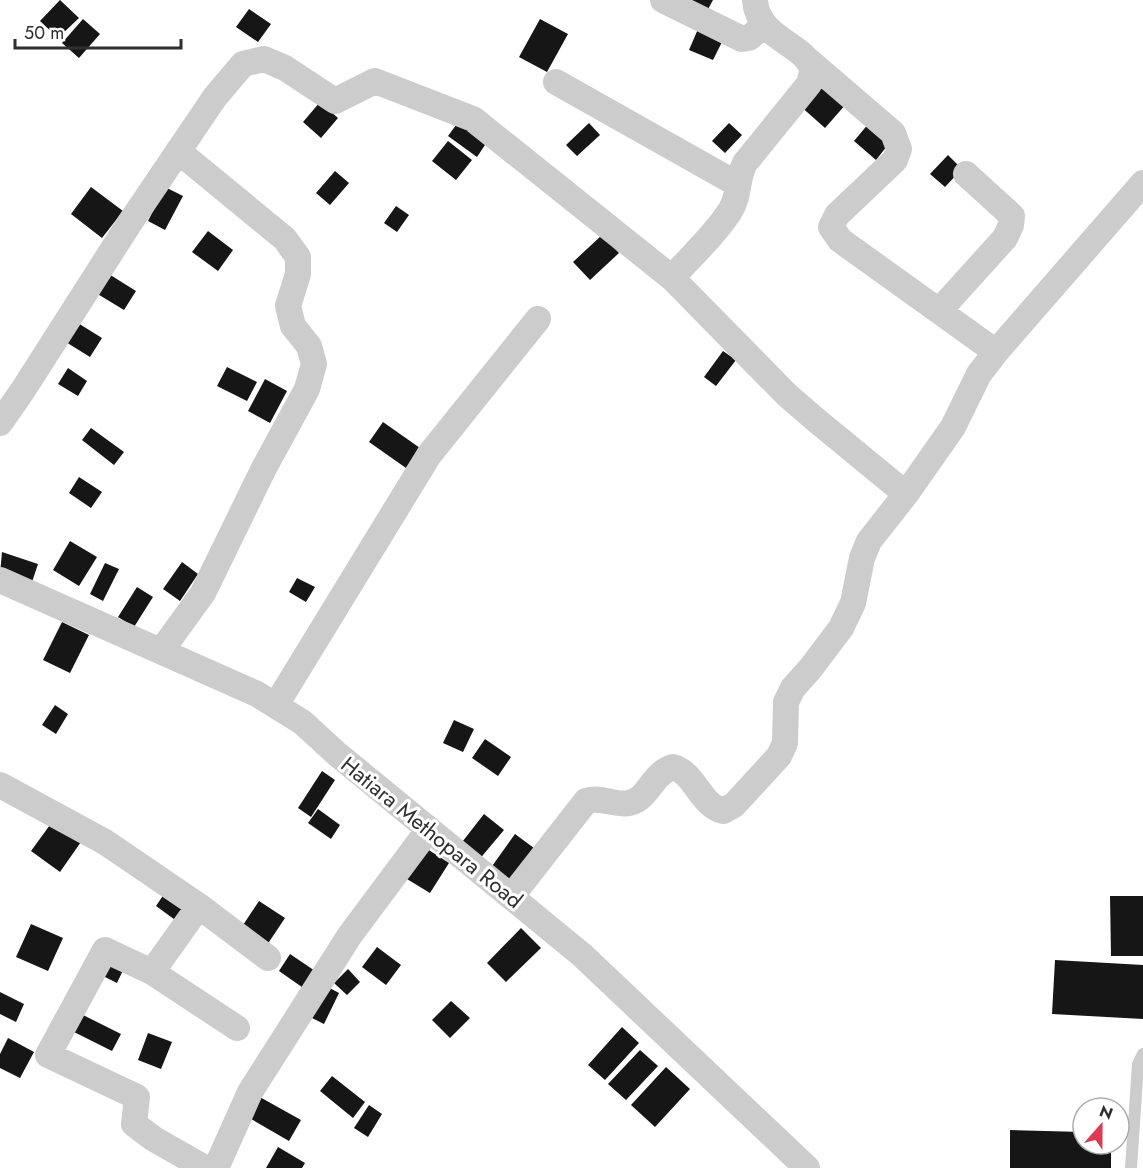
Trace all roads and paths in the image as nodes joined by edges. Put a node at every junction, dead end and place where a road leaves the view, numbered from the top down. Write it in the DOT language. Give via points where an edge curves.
graph roads {
  1 [pos="663,0"];
  2 [pos="755,0"];
  3 [pos="764,25"];
  4 [pos="808,60"];
  5 [pos="556,82"];
  6 [pos="178,151"];
  7 [pos="966,174"];
  8 [pos="1143,183"];
  9 [pos="737,184"];
  10 [pos="672,278"];
  11 [pos="939,311"];
  12 [pos="538,320"];
  13 [pos="996,352"];
  14 [pos="0,423"];
  15 [pos="906,494"];
  16 [pos="0,580"];
  17 [pos="161,651"];
  18 [pos="276,705"];
  19 [pos="0,785"];
  20 [pos="429,829"];
  21 [pos="511,897"];
  22 [pos="199,906"];
  23 [pos="268,958"];
  24 [pos="153,972"];
  25 [pos="237,1028"];
  26 [pos="1143,1054"];
  27 [pos="205,1168"];
  28 [pos="216,1168"];
  29 [pos="807,1168"];
  30 [pos="1131,1168"];
  1 -- 3 [label="street" via="742,39"];
  2 -- 3 [label="street"];
  3 -- 4 [label="street"];
  4 -- 9 [label="street" via="812,72 809,84 745,163"];
  4 -- 11 [label="street" via="893,133 899,149 895,160 837,215 831,227 840,240"];
  5 -- 9 [label="street"];
  6 -- 10 [label="street" via="243,64 264,59 285,68 334,101 375,81 473,119"];
  6 -- 14 [label="street"];
  6 -- 17 [label="street" via="285,239 298,257 298,274 288,306 293,326 309,345 314,364 307,389 213,574"];
  7 -- 11 [label="street" via="1012,216 1011,225 1005,238"];
  8 -- 13 [label="street"];
  9 -- 10 [label="street" via="738,194 731,210"];
  10 -- 15 [label="street" via="787,394"];
  11 -- 13 [label="street"];
  12 -- 18 [label="street" via="429,454"];
  13 -- 15 [label="street" via="972,387 953,427"];
  15 -- 21 [label="street" via="869,541 853,603 841,628 786,702 785,743 779,756 734,805 723,811 716,809 685,773 673,767 662,771 640,798 628,804 595,798 586,801"];
  16 -- 17 [label="street, Hatiara Methopara Road"];
  17 -- 18 [label="street, Hatiara Methopara Road"];
  18 -- 20 [label="street, Hatiara Methopara Road" via="302,722"];
  19 -- 22 [label="street" via="105,842"];
  20 -- 21 [label="street, Hatiara Methopara Road"];
  20 -- 28 [label="street" via="350,935 250,1092"];
  21 -- 29 [label="street, Hatiara Methopara Road" via="582,955"];
  22 -- 23 [label="street"];
  22 -- 24 [label="street"];
  24 -- 25 [label="street"];
  24 -- 27 [label="street" via="105,950 48,1054 137,1097 134,1124"];
  26 -- 30 [label="lane" via="1138,1064"];
}
